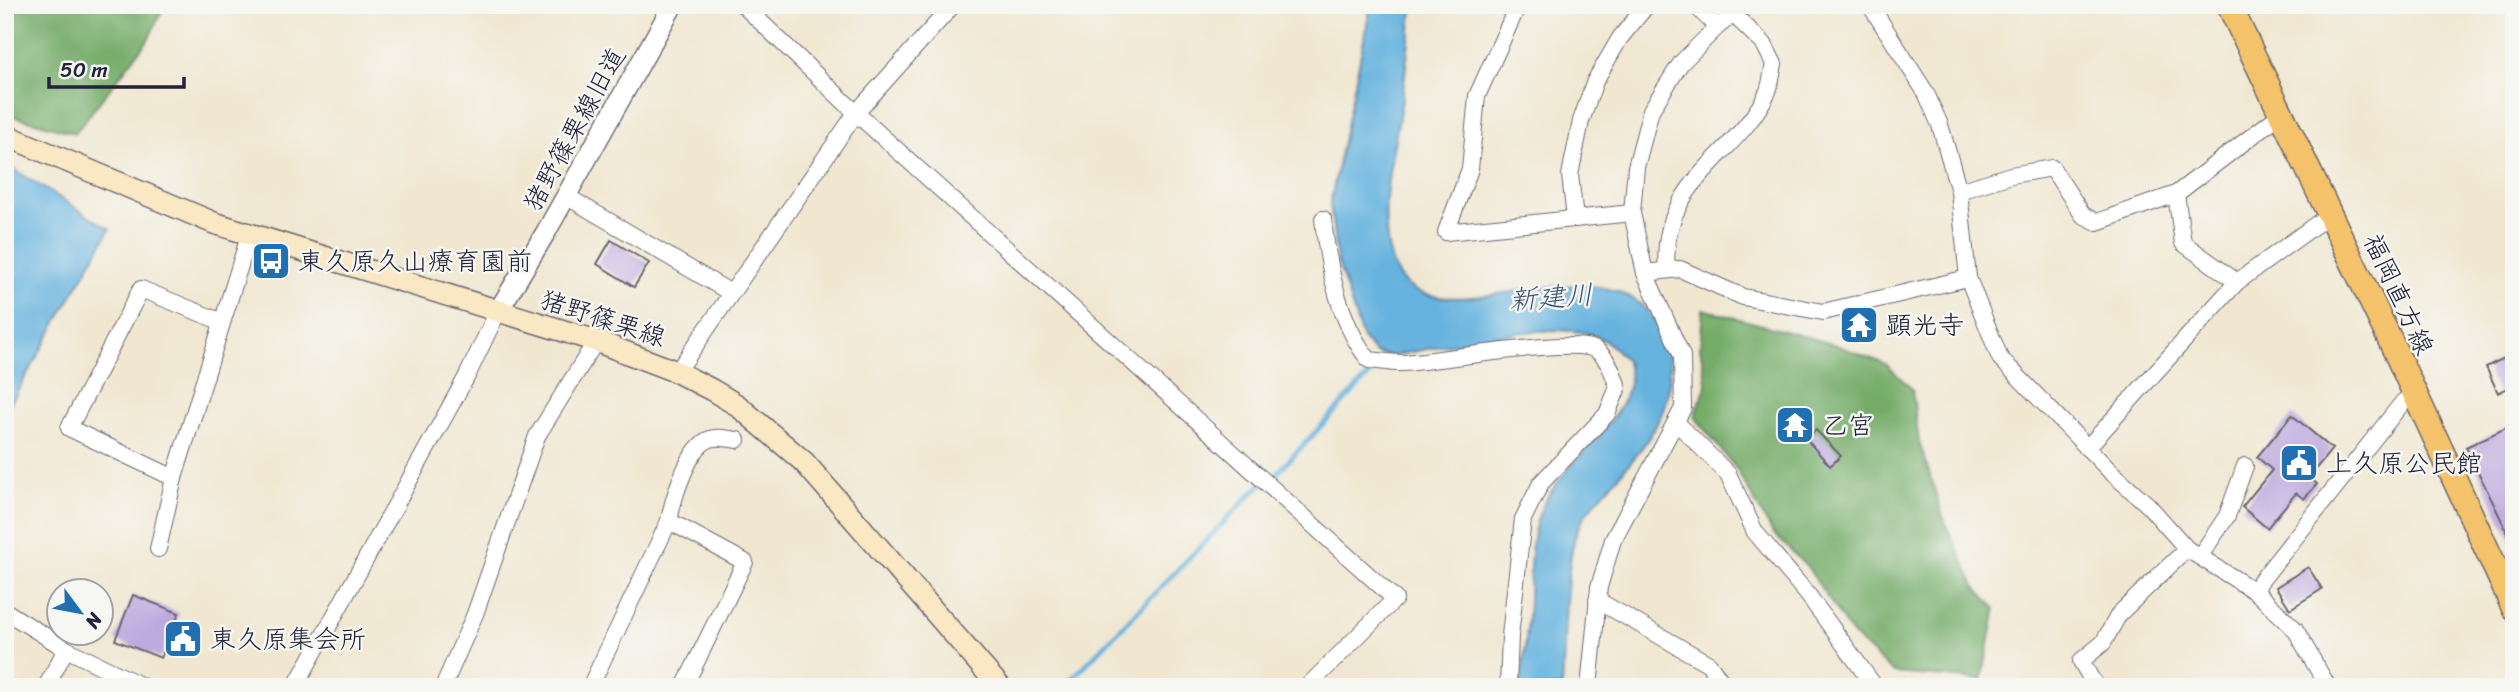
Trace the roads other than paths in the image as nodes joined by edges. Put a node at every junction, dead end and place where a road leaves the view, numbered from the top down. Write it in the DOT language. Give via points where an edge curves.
graph roads {
  1 [pos="673,5"];
  2 [pos="743,5"];
  3 [pos="953,5"];
  4 [pos="1518,5"];
  5 [pos="1647,5"];
  6 [pos="1695,5"];
  7 [pos="1870,5"];
  8 [pos="2229,5"];
  9 [pos="1739,10"];
  10 [pos="1717,27"];
  11 [pos="856,113"];
  12 [pos="2281,114"];
  13 [pos="5,135"];
  14 [pos="1959,191"];
  15 [pos="2176,194"];
  16 [pos="566,196"];
  17 [pos="1632,213"];
  18 [pos="2329,215"];
  19 [pos="1323,219"];
  20 [pos="1575,219"];
  21 [pos="250,233"];
  22 [pos="1667,269"];
  23 [pos="1644,273"];
  24 [pos="1968,278"];
  25 [pos="2237,282"];
  26 [pos="731,293"];
  27 [pos="497,313"];
  28 [pos="222,322"];
  29 [pos="596,341"];
  30 [pos="677,372"];
  31 [pos="2413,394"];
  32 [pos="1676,422"];
  33 [pos="737,440"];
  34 [pos="2087,448"];
  35 [pos="2245,466"];
  36 [pos="174,478"];
  37 [pos="669,521"];
  38 [pos="158,549"];
  39 [pos="2193,553"];
  40 [pos="2256,592"];
  41 [pos="1597,600"];
  42 [pos="2514,608"];
  43 [pos="5,611"];
  44 [pos="66,649"];
  45 [pos="46,687"];
  46 [pos="144,687"];
  47 [pos="295,687"];
  48 [pos="443,687"];
  49 [pos="590,687"];
  50 [pos="684,687"];
  51 [pos="1000,687"];
  52 [pos="1307,687"];
  53 [pos="1508,687"];
  54 [pos="1589,687"];
  55 [pos="1725,687"];
  56 [pos="1875,687"];
  57 [pos="2096,687"];
  58 [pos="2328,687"];
  1 -- 16 [label="street, 猪野篠栗線旧道"];
  2 -- 11 [label="street"];
  3 -- 11 [label="street"];
  4 -- 20 [label="street" via="1477,96 1470,169 1446,232"];
  5 -- 20 [label="street" via="1620,38 1595,81 1581,121 1570,175"];
  6 -- 10 [label="street"];
  7 -- 14 [label="street" via="1926,93"];
  8 -- 12 [label="main road, 福岡直方線"];
  9 -- 10 [label="street"];
  9 -- 22 [label="street" via="1774,64 1768,90 1751,118 1684,196 1670,225"];
  10 -- 17 [label="street" via="1681,64 1651,110 1636,167"];
  11 -- 26 [label="street"];
  11 -- 52 [label="street" via="1395,599"];
  12 -- 15 [label="street"];
  12 -- 18 [label="main road, 福岡直方線"];
  13 -- 21 [label="main road, 猪野篠栗線" via="214,223"];
  14 -- 15 [label="street" via="2052,168 2084,215 2096,222"];
  14 -- 24 [label="street"];
  15 -- 25 [label="street" via="2183,243"];
  16 -- 26 [label="street"];
  16 -- 27 [label="street, 猪野篠栗線旧道"];
  17 -- 20 [label="street"];
  17 -- 23 [label="street"];
  18 -- 25 [label="street"];
  18 -- 31 [label="main road, 福岡直方線"];
  19 -- 53 [label="street" via="1326,254 1353,340 1369,360 1402,363 1573,346 1595,349 1609,363 1618,387 1607,414 1541,483 1523,519"];
  21 -- 27 [label="main road, 猪野篠栗線"];
  21 -- 28 [label="street"];
  22 -- 23 [label="street"];
  22 -- 24 [label="street" via="1680,269 1743,297 1823,312"];
  23 -- 32 [label="street" via="1682,356 1683,408"];
  24 -- 34 [label="street" via="2000,358"];
  25 -- 34 [label="street"];
  26 -- 30 [label="street"];
  27 -- 29 [label="main road, 猪野篠栗線"];
  27 -- 47 [label="street" via="467,376"];
  28 -- 36 [label="street"];
  28 -- 36 [label="street" via="141,289 69,429"];
  29 -- 30 [label="main road, 猪野篠栗線"];
  29 -- 48 [label="street" via="537,436 475,614"];
  30 -- 51 [label="main road, 猪野篠栗線" via="737,405 804,463"];
  31 -- 40 [label="street"];
  31 -- 42 [label="main road, 福岡直方線"];
  32 -- 41 [label="street" via="1613,540"];
  32 -- 56 [label="street" via="1728,474 1755,533 1808,595"];
  33 -- 37 [label="street" via="712,438 696,447 673,497"];
  34 -- 39 [label="street"];
  35 -- 39 [label="street" via="2227,516"];
  36 -- 38 [label="street"];
  37 -- 49 [label="street"];
  37 -- 50 [label="street" via="745,562"];
  39 -- 40 [label="street"];
  39 -- 57 [label="street" via="2119,614 2103,643 2081,661"];
  40 -- 58 [label="street" via="2295,629"];
  41 -- 54 [label="street"];
  41 -- 55 [label="street" via="1709,664"];
  43 -- 44 [label="street"];
  44 -- 45 [label="street"];
  44 -- 46 [label="street"];
}
